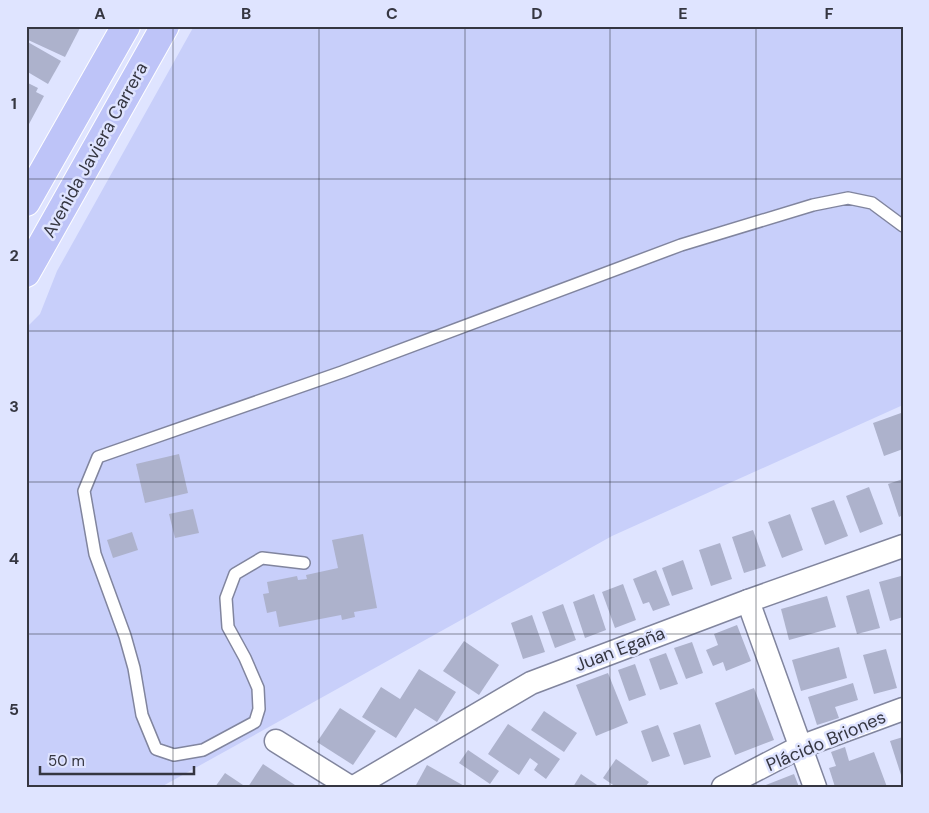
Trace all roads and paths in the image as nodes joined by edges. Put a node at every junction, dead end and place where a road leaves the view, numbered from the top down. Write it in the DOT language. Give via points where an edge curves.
graph roads {
  1 [pos="126,26"];
  2 [pos="165,26"];
  3 [pos="26,202"];
  4 [pos="903,226"];
  5 [pos="26,273"];
  6 [pos="903,546"];
  7 [pos="304,563"];
  8 [pos="748,601"];
  9 [pos="903,709"];
  10 [pos="276,741"];
  11 [pos="800,747"];
  12 [pos="350,787"];
  13 [pos="354,787"];
  14 [pos="723,787"];
  15 [pos="815,787"];
  1 -- 3 [label="main road, Avenida Javiera Carrera"];
  2 -- 5 [label="main road, Avenida Javiera Carrera"];
  4 -- 7 [label="lane" via="872,203 848,198 813,205 681,245 342,372 98,457 84,491 95,554 125,636 142,715 156,749 174,755 203,750 255,722 259,709 258,688 228,627 226,598 235,574 262,558"];
  6 -- 8 [label="street, Juan Egaña"];
  8 -- 11 [label="street"];
  8 -- 13 [label="street, Juan Egaña" via="531,683"];
  9 -- 11 [label="street, Plácido Briones"];
  10 -- 12 [label="street"];
  11 -- 14 [label="street, Plácido Briones"];
  11 -- 15 [label="street"];
}
